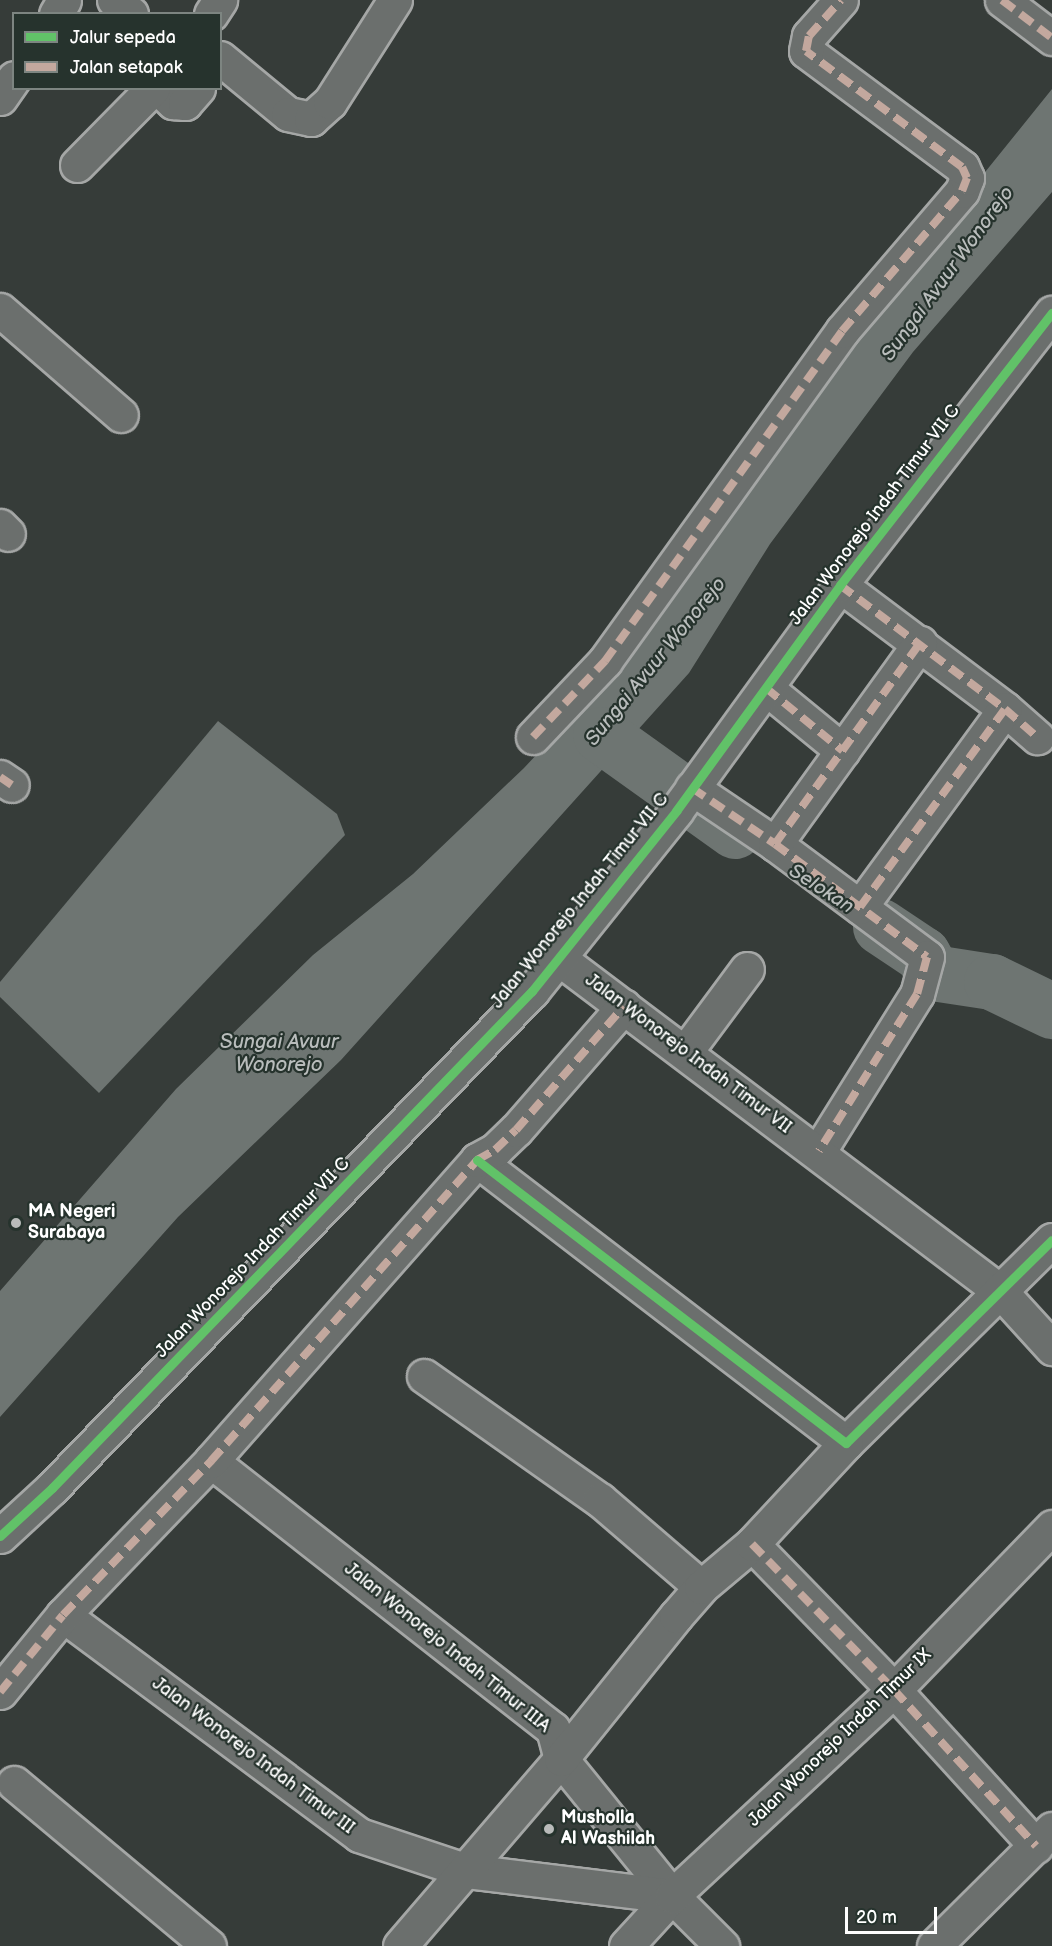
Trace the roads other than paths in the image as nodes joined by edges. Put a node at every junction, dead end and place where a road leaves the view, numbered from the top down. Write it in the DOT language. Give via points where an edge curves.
graph roads {
  1 [pos="114,0"];
  2 [pos="395,0"];
  3 [pos="841,0"];
  4 [pos="1002,0"];
  5 [pos="129,12"];
  6 [pos="1052,38"];
  7 [pos="222,60"];
  8 [pos="12,81"];
  9 [pos="151,90"];
  10 [pos="160,90"];
  11 [pos="196,90"];
  12 [pos="0,98"];
  13 [pos="77,165"];
  14 [pos="0,309"];
  15 [pos="1052,313"];
  16 [pos="121,415"];
  17 [pos="840,585"];
  18 [pos="920,643"];
  19 [pos="766,688"];
  20 [pos="1005,709"];
  21 [pos="533,736"];
  22 [pos="1037,737"];
  23 [pos="843,752"];
  24 [pos="685,798"];
  25 [pos="775,844"];
  26 [pos="860,907"];
  27 [pos="557,957"];
  28 [pos="747,969"];
  29 [pos="624,1006"];
  30 [pos="686,1051"];
  31 [pos="819,1151"];
  32 [pos="477,1160"];
  33 [pos="1052,1240"];
  34 [pos="1001,1292"];
  35 [pos="1052,1348"];
  36 [pos="424,1376"];
  37 [pos="846,1443"];
  38 [pos="211,1461"];
  39 [pos="1052,1527"];
  40 [pos="0,1536"];
  41 [pos="752,1544"];
  42 [pos="701,1587"];
  43 [pos="63,1616"];
  44 [pos="894,1690"];
  45 [pos="0,1692"];
  46 [pos="561,1759"];
  47 [pos="14,1783"];
  48 [pos="1044,1838"];
  49 [pos="467,1871"];
  50 [pos="672,1896"];
  51 [pos="942,1943"];
  52 [pos="210,1946"];
  53 [pos="399,1946"];
  54 [pos="626,1946"];
  55 [pos="722,1946"];
  1 -- 5 [label="street"];
  2 -- 7 [label="street" via="330,102 311,119 288,114"];
  3 -- 21 [label="street" via="809,36 806,51 962,166 968,178 962,191 842,332 605,660"];
  4 -- 6 [label="street"];
  8 -- 12 [label="street"];
  9 -- 13 [label="street"];
  10 -- 11 [label="street" via="173,102 185,103"];
  14 -- 16 [label="street"];
  15 -- 17 [label="street, Jalan Wonorejo Indah Timur VII C"];
  17 -- 18 [label="street"];
  17 -- 19 [label="street, Jalan Wonorejo Indah Timur VII C"];
  18 -- 20 [label="street"];
  18 -- 23 [label="street"];
  19 -- 23 [label="street"];
  19 -- 24 [label="street, Jalan Wonorejo Indah Timur VII C"];
  20 -- 22 [label="street"];
  20 -- 26 [label="street"];
  23 -- 25 [label="street"];
  24 -- 25 [label="street"];
  24 -- 27 [label="street, Jalan Wonorejo Indah Timur VII C"];
  25 -- 26 [label="street"];
  26 -- 31 [label="street" via="926,964 916,994"];
  27 -- 29 [label="street, Jalan Wonorejo Indah Timur VII"];
  27 -- 40 [label="street, Jalan Wonorejo Indah Timur VII C" via="532,991 422,1107 52,1488"];
  28 -- 30 [label="street"];
  29 -- 30 [label="street, Jalan Wonorejo Indah Timur VII"];
  29 -- 32 [label="street" via="516,1130 495,1150"];
  30 -- 31 [label="street, Jalan Wonorejo Indah Timur VII"];
  31 -- 34 [label="street, Jalan Wonorejo Indah Timur VII"];
  32 -- 37 [label="street"];
  32 -- 38 [label="street"];
  33 -- 34 [label="street"];
  34 -- 35 [label="street, Jalan Wonorejo Indah Timur VII"];
  34 -- 37 [label="street"];
  36 -- 42 [label="street" via="600,1500"];
  37 -- 41 [label="street"];
  38 -- 43 [label="street"];
  38 -- 46 [label="street, Jalan Wonorejo Indah Timur IIIA" via="553,1729"];
  39 -- 44 [label="street, Jalan Wonorejo Indah Timur IX"];
  41 -- 42 [label="street"];
  41 -- 44 [label="street"];
  42 -- 46 [label="street"];
  43 -- 45 [label="street"];
  43 -- 49 [label="street, Jalan Wonorejo Indah Timur III" via="359,1835"];
  44 -- 48 [label="street"];
  44 -- 50 [label="street, Jalan Wonorejo Indah Timur IX"];
  46 -- 49 [label="street"];
  46 -- 50 [label="street, Jalan Wonorejo Indah Timur IIIA"];
  47 -- 52 [label="street"];
  48 -- 51 [label="street"];
  49 -- 50 [label="street, Jalan Wonorejo Indah Timur III"];
  49 -- 53 [label="street"];
  50 -- 54 [label="street, Jalan Wonorejo Indah Timur IX"];
  50 -- 55 [label="street, Jalan Wonorejo Indah Timur IIIA"];
}
